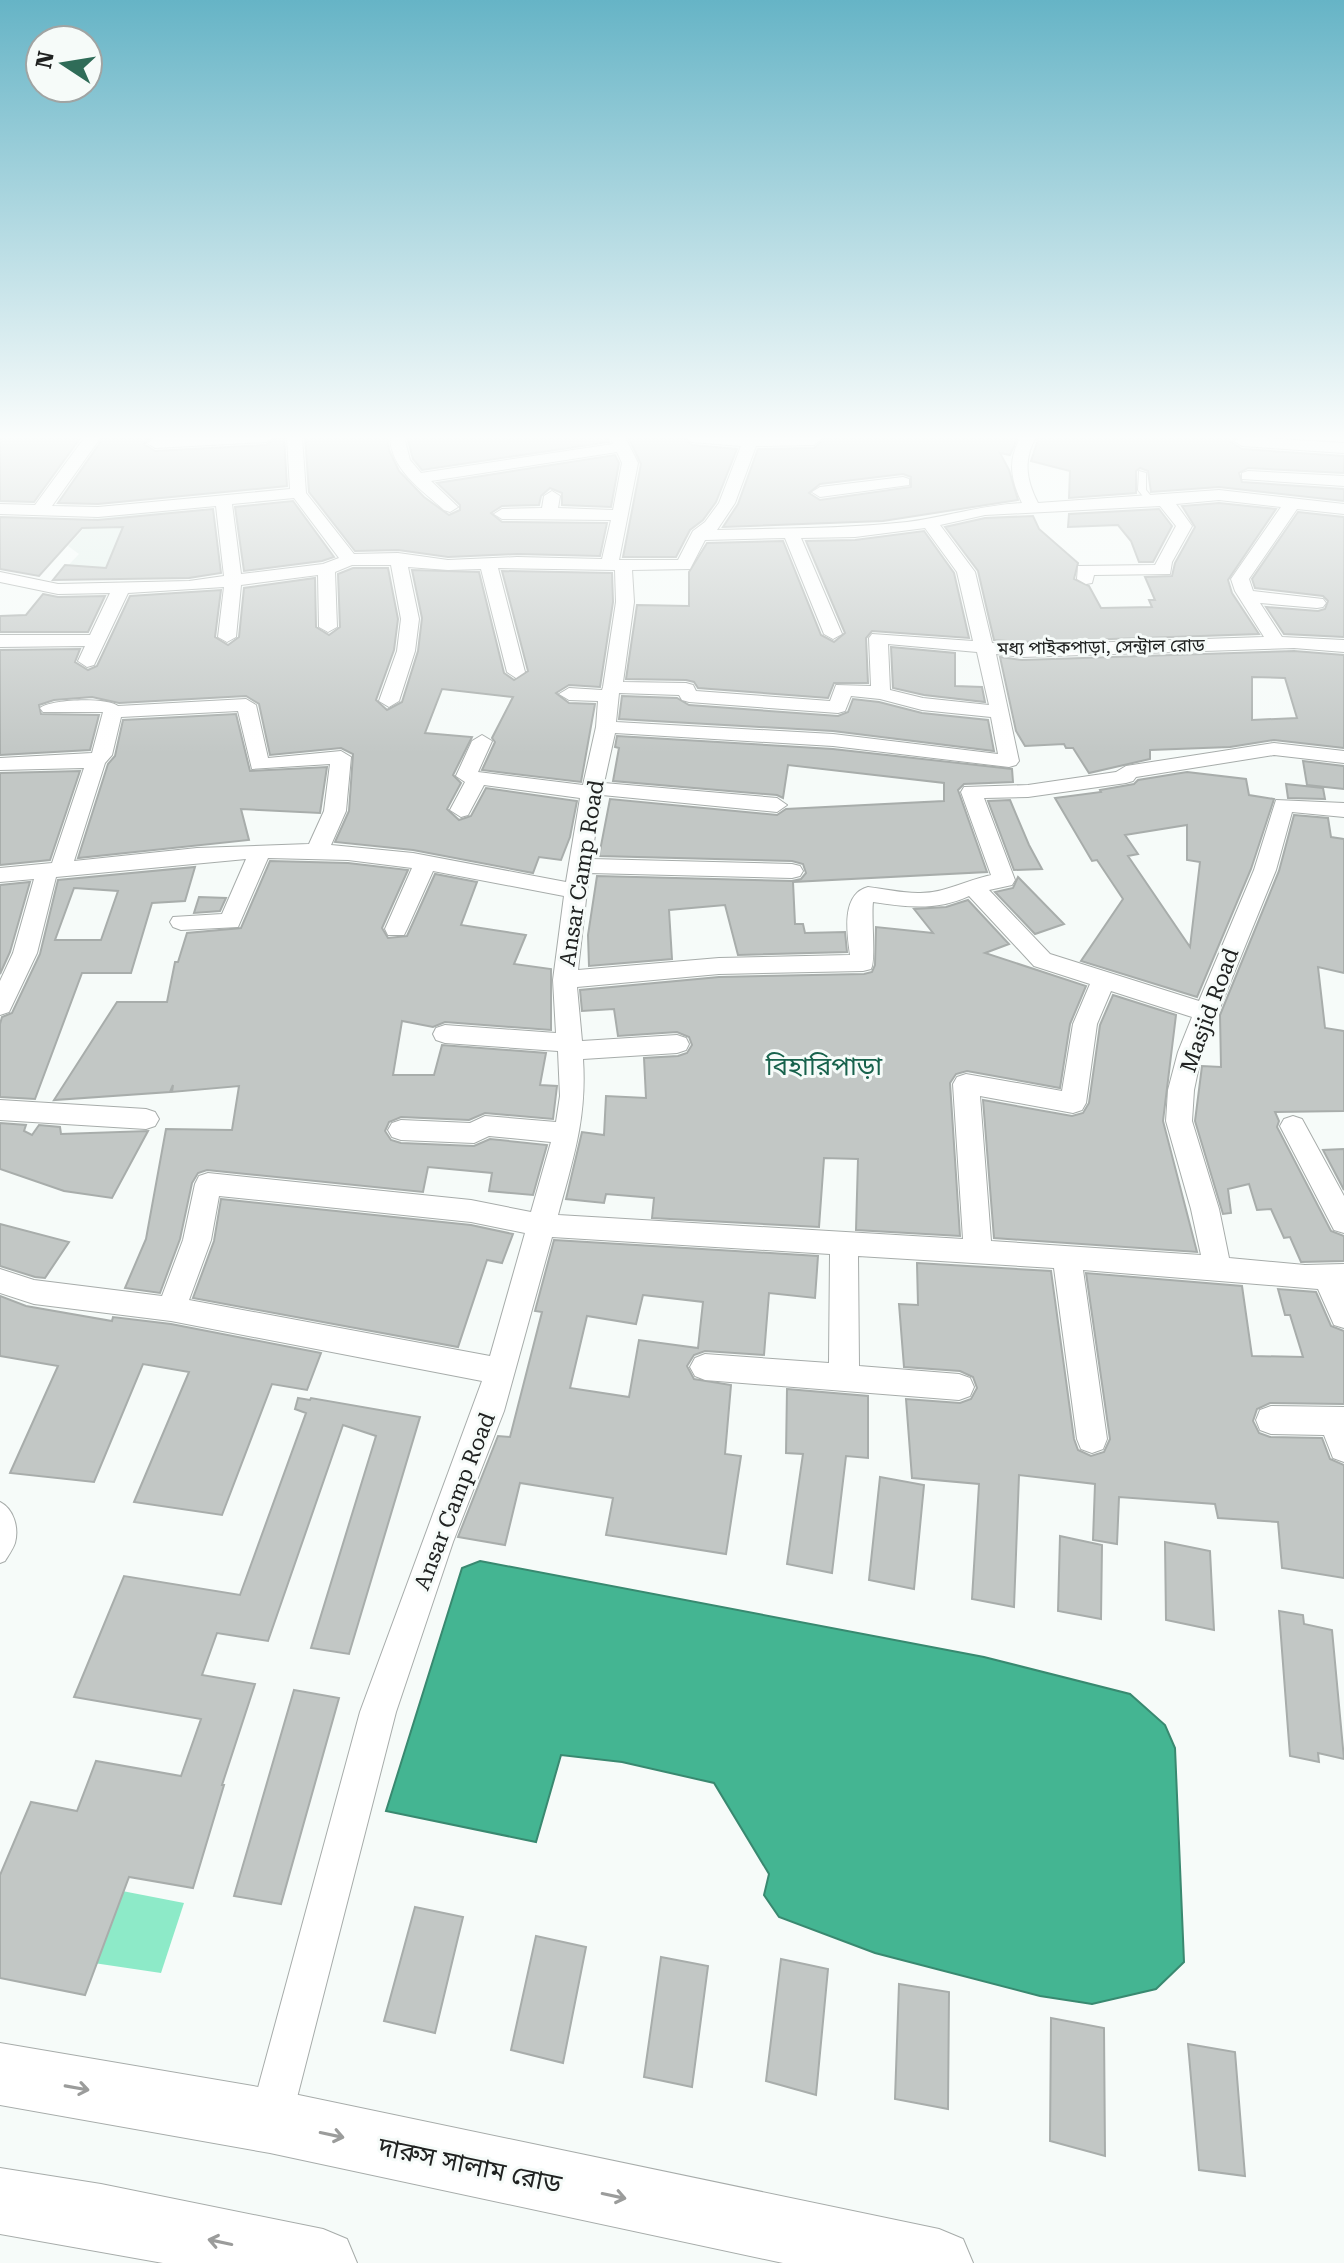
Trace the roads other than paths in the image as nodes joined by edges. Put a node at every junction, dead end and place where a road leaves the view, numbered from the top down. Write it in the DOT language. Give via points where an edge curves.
graph roads {
  1 [pos="229,543"];
  2 [pos="336,543"];
  3 [pos="619,543"];
  4 [pos="695,543"];
  5 [pos="795,543"];
  6 [pos="944,543"];
  7 [pos="1174,543"];
  8 [pos="1265,543"];
  9 [pos="398,558"];
  10 [pos="349,560"];
  11 [pos="488,563"];
  12 [pos="617,565"];
  13 [pos="326,569"];
  14 [pos="0,577"];
  15 [pos="1086,579"];
  16 [pos="233,581"];
  17 [pos="122,587"];
  18 [pos="1248,596"];
  19 [pos="1317,603"];
  20 [pos="328,627"];
  21 [pos="833,634"];
  22 [pos="227,637"];
  23 [pos="98,640"];
  24 [pos="0,641"];
  25 [pos="1277,643"];
  26 [pos="1344,646"];
  27 [pos="987,649"];
  28 [pos="87,661"];
  29 [pos="516,672"];
  30 [pos="611,692"];
  31 [pos="881,693"];
  32 [pos="569,694"];
  33 [pos="389,701"];
  34 [pos="50,708"];
  35 [pos="113,712"];
  36 [pos="1001,712"];
  37 [pos="606,727"];
  38 [pos="482,741"];
  39 [pos="1344,757"];
  40 [pos="96,761"];
  41 [pos="0,764"];
  42 [pos="477,778"];
  43 [pos="592,790"];
  44 [pos="777,805"];
  45 [pos="461,810"];
  46 [pos="1344,810"];
  47 [pos="317,851"];
  48 [pos="259,853"];
  49 [pos="425,864"];
  50 [pos="54,870"];
  51 [pos="792,871"];
  52 [pos="0,875"];
  53 [pos="576,878"];
  54 [pos="972,886"];
  55 [pos="181,922"];
  56 [pos="396,929"];
  57 [pos="565,980"];
  58 [pos="1104,980"];
  59 [pos="3,995"];
  60 [pos="1206,1012"];
  61 [pos="445,1034"];
  62 [pos="677,1044"];
  63 [pos="570,1047"];
  64 [pos="0,1110"];
  65 [pos="146,1119"];
  66 [pos="1293,1126"];
  67 [pos="401,1130"];
  68 [pos="567,1133"];
  69 [pos="1344,1222"];
  70 [pos="539,1225"];
  71 [pos="844,1244"];
  72 [pos="978,1253"];
  73 [pos="1067,1258"];
  74 [pos="1217,1267"];
  75 [pos="1336,1276"];
  76 [pos="0,1281"];
  77 [pos="171,1309"];
  78 [pos="1344,1316"];
  79 [pos="705,1367"];
  80 [pos="499,1371"];
  81 [pos="844,1378"];
  82 [pos="959,1387"];
  83 [pos="1271,1420"];
  84 [pos="1341,1430"];
  85 [pos="1092,1439"];
  86 [pos="0,1509"];
  87 [pos="0,1556"];
  88 [pos="0,2074"];
  89 [pos="270,2121"];
  90 [pos="0,2201"];
  91 [pos="323,2263"];
  92 [pos="939,2263"];
  1 -- 16 [label="street"];
  2 -- 10 [label="street"];
  3 -- 12 [label="street, Ansar Camp Road"];
  4 -- 12 [label="street" via="684,565"];
  5 -- 21 [label="street"];
  6 -- 27 [label="street" via="965,571"];
  7 -- 15 [label="street" via="1164,570 1084,570"];
  8 -- 18 [label="street" via="1240,579"];
  9 -- 10 [label="street"];
  9 -- 11 [label="street" via="448,565"];
  9 -- 33 [label="street" via="410,619 406,651"];
  10 -- 13 [label="street"];
  11 -- 12 [label="street"];
  11 -- 29 [label="street"];
  12 -- 30 [label="street, Ansar Camp Road" via="625,602"];
  13 -- 16 [label="street"];
  13 -- 20 [label="street"];
  14 -- 17 [label="street" via="58,589"];
  16 -- 17 [label="street"];
  16 -- 22 [label="street"];
  17 -- 23 [label="street" via="105,614"];
  18 -- 19 [label="street"];
  18 -- 25 [label="street"];
  23 -- 24 [label="street"];
  23 -- 28 [label="street"];
  25 -- 26 [label="street, মধ্য পাইকপাড়া, সেন্ট্রাল রোড"];
  25 -- 27 [label="street, মধ্য পাইকপাড়া, সেন্ট্রাল রোড"];
  27 -- 31 [label="street, মধ্য পাইকপাড়া, সেন্ট্রাল রোড" via="878,638"];
  27 -- 36 [label="street"];
  30 -- 31 [label="street" via="686,689 689,696 838,707 843,689"];
  30 -- 32 [label="street"];
  30 -- 37 [label="street, Ansar Camp Road"];
  31 -- 36 [label="street" via="922,704"];
  34 -- 35 [label="street" via="108,706"];
  35 -- 40 [label="street"];
  35 -- 47 [label="street" via="246,705 259,765 341,757 335,811"];
  36 -- 37 [label="street" via="1009,761 833,740"];
  37 -- 43 [label="street, Ansar Camp Road"];
  38 -- 42 [label="street" via="466,776"];
  39 -- 54 [label="street" via="1245,751 1064,787 971,792 1004,880"];
  40 -- 41 [label="street"];
  40 -- 50 [label="street"];
  42 -- 43 [label="street"];
  42 -- 45 [label="street"];
  43 -- 44 [label="street"];
  43 -- 53 [label="street, Ansar Camp Road"];
  46 -- 60 [label="street, Masjid Road" via="1283,805 1265,870"];
  47 -- 48 [label="street"];
  47 -- 49 [label="street"];
  48 -- 50 [label="street"];
  48 -- 55 [label="street" via="230,922"];
  49 -- 53 [label="street"];
  49 -- 56 [label="street"];
  50 -- 52 [label="street"];
  50 -- 59 [label="street" via="25,953"];
  51 -- 53 [label="street"];
  53 -- 57 [label="street, Ansar Camp Road"];
  54 -- 57 [label="street" via="919,901 863,897 857,936 863,963 733,966"];
  54 -- 58 [label="street" via="1042,960"];
  57 -- 63 [label="street, Ansar Camp Road"];
  58 -- 60 [label="street"];
  58 -- 72 [label="street" via="1085,1024 1073,1103 966,1084"];
  60 -- 74 [label="street, Masjid Road" via="1190,1052 1179,1121"];
  61 -- 63 [label="street"];
  62 -- 63 [label="street"];
  63 -- 68 [label="street, Ansar Camp Road" via="573,1096"];
  64 -- 65 [label="street"];
  66 -- 69 [label="street"];
  67 -- 68 [label="street" via="474,1133 485,1126"];
  68 -- 70 [label="street, Ansar Camp Road"];
  70 -- 71 [label="street"];
  70 -- 77 [label="street" via="456,1209 208,1184 197,1240"];
  70 -- 80 [label="street, Ansar Camp Road"];
  71 -- 72 [label="street"];
  71 -- 81 [label="street"];
  72 -- 73 [label="street"];
  73 -- 74 [label="street"];
  73 -- 85 [label="street"];
  74 -- 75 [label="street"];
  75 -- 78 [label="street"];
  76 -- 77 [label="street" via="34,1292"];
  77 -- 80 [label="street"];
  79 -- 81 [label="street"];
  80 -- 89 [label="street, Ansar Camp Road" via="378,1712"];
  81 -- 82 [label="street"];
  83 -- 84 [label="street"];
  86 -- 87 [label="lane" via="6,1515 8,1541"];
  88 -- 89 [label="main road, দারুস সালাম রোড, one-way"];
  89 -- 92 [label="main road, দারুস সালাম রোড, one-way"];
  91 -- 90 [label="main road, one-way"];
}
